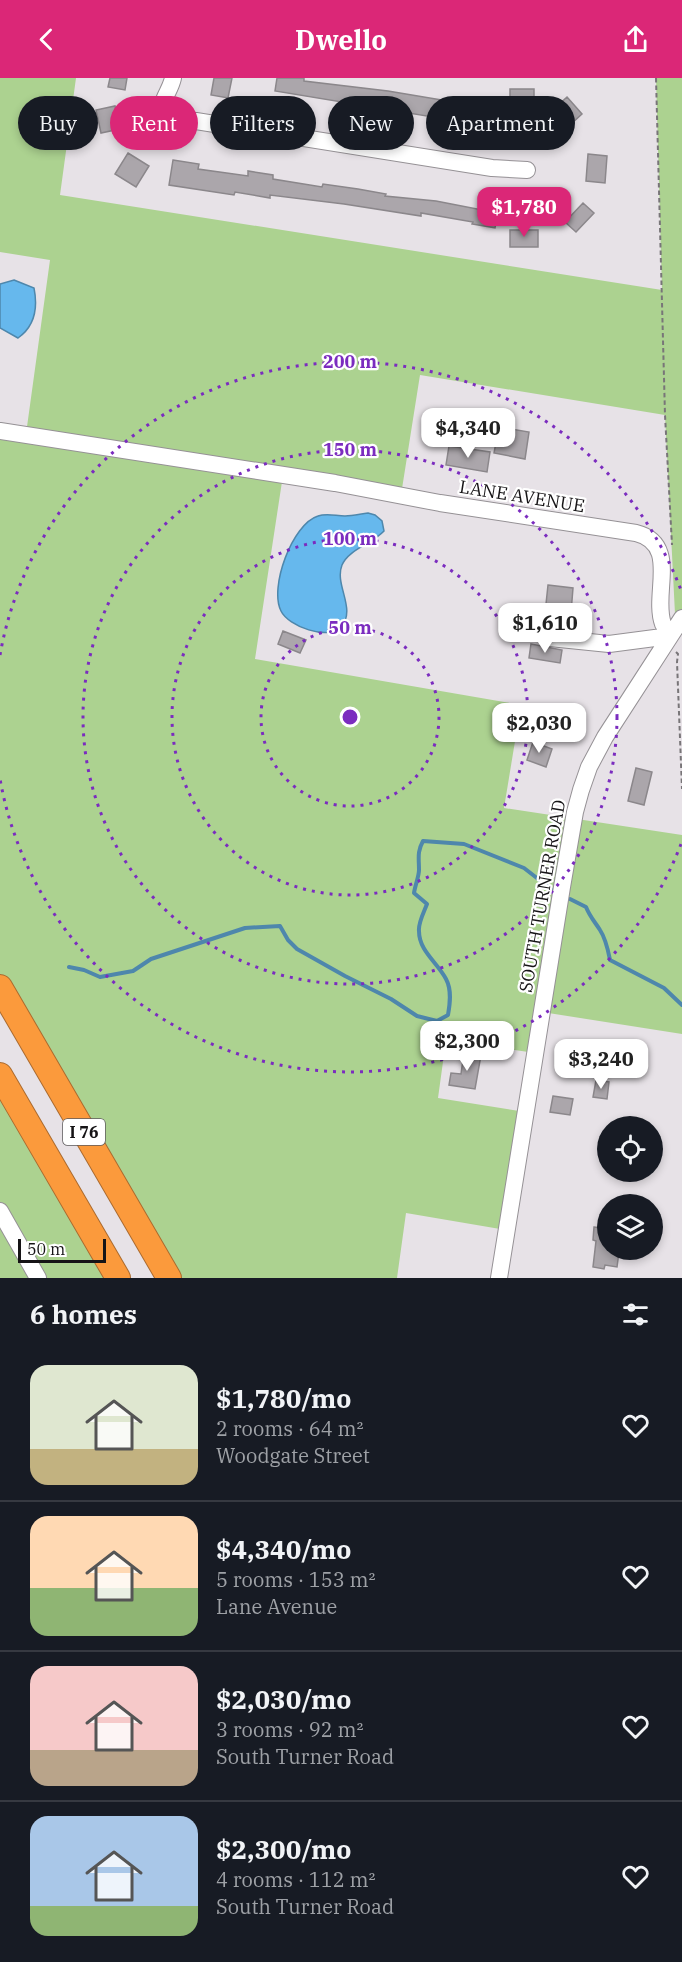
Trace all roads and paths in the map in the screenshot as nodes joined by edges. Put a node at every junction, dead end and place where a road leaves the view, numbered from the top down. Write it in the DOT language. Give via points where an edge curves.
graph roads {
  1 [pos="173,78"];
  2 [pos="656,78"];
  3 [pos="527,170"];
  4 [pos="0,430"];
  5 [pos="672,550"];
  6 [pos="682,618"];
  7 [pos="550,638"];
  8 [pos="673,644"];
  9 [pos="682,789"];
  10 [pos="0,987"];
  11 [pos="0,1075"];
  12 [pos="0,1212"];
  13 [pos="38,1278"];
  14 [pos="118,1278"];
  15 [pos="169,1278"];
  16 [pos="499,1278"];
  1 -- 3 [label="street" via="163,104 164,112 177,123 196,121 492,168"];
  2 -- 5 [label="path"];
  4 -- 8 [label="street, LANE AVENUE" via="645,536 659,550 661,611"];
  6 -- 8 [label="street, SOUTH TURNER ROAD"];
  7 -- 8 [label="street" via="609,644"];
  8 -- 9 [label="path" via="678,654"];
  8 -- 16 [label="street, SOUTH TURNER ROAD" via="605,737 581,789"];
  10 -- 15 [label="highway, I 76"];
  11 -- 14 [label="highway, I 76"];
  12 -- 13 [label="street"];
}
